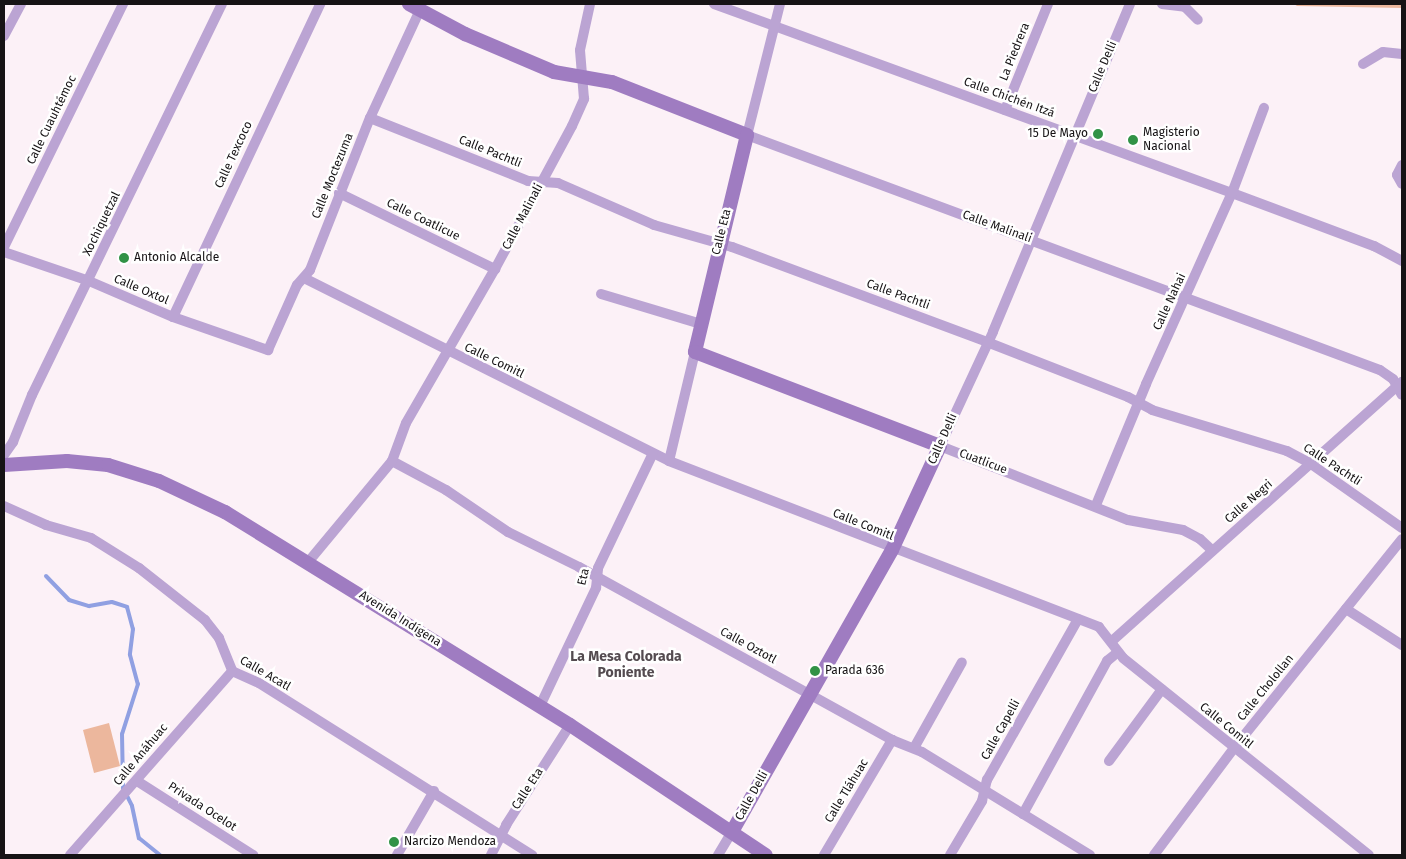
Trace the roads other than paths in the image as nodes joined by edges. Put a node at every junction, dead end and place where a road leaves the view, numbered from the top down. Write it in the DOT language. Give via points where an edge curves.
graph roads {
  1 [pos="21,4"];
  2 [pos="123,4"];
  3 [pos="222,4"];
  4 [pos="320,4"];
  5 [pos="590,4"];
  6 [pos="714,4"];
  7 [pos="780,4"];
  8 [pos="1048,4"];
  9 [pos="1130,4"];
  10 [pos="1162,4"];
  11 [pos="415,7"];
  12 [pos="1198,20"];
  13 [pos="774,26"];
  14 [pos="4,36"];
  15 [pos="1402,54"];
  16 [pos="1363,64"];
  17 [pos="581,78"];
  18 [pos="1264,108"];
  19 [pos="1005,110"];
  20 [pos="370,118"];
  21 [pos="747,134"];
  22 [pos="1074,135"];
  23 [pos="1402,165"];
  24 [pos="541,182"];
  25 [pos="1402,184"];
  26 [pos="339,193"];
  27 [pos="1232,193"];
  28 [pos="1031,240"];
  29 [pos="719,244"];
  30 [pos="4,246"];
  31 [pos="4,252"];
  32 [pos="1402,261"];
  33 [pos="495,269"];
  34 [pos="304,278"];
  35 [pos="89,281"];
  36 [pos="601,294"];
  37 [pos="1186,297"];
  38 [pos="173,317"];
  39 [pos="701,324"];
  40 [pos="988,342"];
  41 [pos="268,350"];
  42 [pos="447,352"];
  43 [pos="695,352"];
  44 [pos="1400,388"];
  45 [pos="1139,403"];
  46 [pos="940,446"];
  47 [pos="652,453"];
  48 [pos="4,455"];
  49 [pos="669,460"];
  50 [pos="392,461"];
  51 [pos="1311,464"];
  52 [pos="4,465"];
  53 [pos="1096,505"];
  54 [pos="4,506"];
  55 [pos="1402,528"];
  56 [pos="1402,538"];
  57 [pos="892,550"];
  58 [pos="1212,550"];
  59 [pos="309,561"];
  60 [pos="597,578"];
  61 [pos="1346,609"];
  62 [pos="1078,619"];
  63 [pos="1112,641"];
  64 [pos="1402,645"];
  65 [pos="1118,652"];
  66 [pos="962,662"];
  67 [pos="232,671"];
  68 [pos="1162,689"];
  69 [pos="809,694"];
  70 [pos="540,706"];
  71 [pos="570,725"];
  72 [pos="892,740"];
  73 [pos="914,748"];
  74 [pos="1234,748"];
  75 [pos="1109,761"];
  76 [pos="137,780"];
  77 [pos="984,790"];
  78 [pos="434,791"];
  79 [pos="1023,814"];
  80 [pos="732,832"];
  81 [pos="502,834"];
  82 [pos="1366,854"];
  83 [pos="70,855"];
  84 [pos="253,855"];
  85 [pos="397,855"];
  86 [pos="491,855"];
  87 [pos="532,855"];
  88 [pos="718,855"];
  89 [pos="766,855"];
  90 [pos="824,855"];
  91 [pos="950,855"];
  92 [pos="1090,855"];
  93 [pos="1154,855"];
  1 -- 14 [label="street"];
  2 -- 30 [label="street, Calle Cuauhtémoc"];
  3 -- 35 [label="street, Xochiquetzal"];
  4 -- 38 [label="street, Calle Texcoco"];
  5 -- 17 [label="street" via="580,50"];
  6 -- 13 [label="street, Calle Chichén Itzá"];
  7 -- 13 [label="street, Calle Eta"];
  8 -- 19 [label="street, La Piedrera"];
  9 -- 22 [label="street, Calle Delli"];
  10 -- 12 [label="street" via="1184,7"];
  11 -- 17 [label="street, Calle Malinali" via="464,34 554,72"];
  11 -- 20 [label="street, Calle Moctezuma"];
  13 -- 19 [label="street, Calle Chichén Itzá"];
  13 -- 21 [label="street, Calle Eta"];
  15 -- 16 [label="street" via="1384,52"];
  17 -- 21 [label="street, Calle Malinali" via="612,82"];
  17 -- 24 [label="street, Calle Malinali" via="583,102"];
  18 -- 27 [label="street, Calle Nahai"];
  19 -- 22 [label="street, Calle Chichén Itzá"];
  20 -- 24 [label="street, Calle Pachtli" via="528,181"];
  20 -- 26 [label="street, Calle Moctezuma"];
  21 -- 28 [label="street, Calle Malinali"];
  21 -- 29 [label="street, Calle Eta"];
  22 -- 27 [label="street, Calle Chichén Itzá"];
  22 -- 28 [label="street, Calle Delli"];
  23 -- 25 [label="street" via="1397,175"];
  24 -- 29 [label="street, Calle Pachtli" via="558,182 654,224"];
  24 -- 33 [label="street, Calle Malinali"];
  26 -- 33 [label="street, Calle Coatlicue"];
  26 -- 34 [label="street, Calle Moctezuma" via="310,270"];
  27 -- 32 [label="street, Calle Chichén Itzá" via="1374,246"];
  27 -- 37 [label="street, Calle Nahai"];
  28 -- 37 [label="street, Calle Malinali"];
  28 -- 40 [label="street, Calle Delli"];
  29 -- 39 [label="street, Calle Eta"];
  29 -- 40 [label="street, Calle Pachtli"];
  31 -- 35 [label="street, Calle Oxtol"];
  33 -- 42 [label="street, Calle Malinali"];
  34 -- 41 [label="street, Calle Moctezuma"];
  34 -- 42 [label="street, Calle Comitl"];
  35 -- 38 [label="street, Calle Oxtol"];
  35 -- 48 [label="street, Xochiquetzal"];
  36 -- 39 [label="street"];
  37 -- 44 [label="street, Calle Malinali" via="1380,370 1389,374"];
  37 -- 45 [label="street, Calle Nahai"];
  38 -- 41 [label="street, Calle Oxtol"];
  39 -- 43 [label="street, Calle Eta"];
  40 -- 45 [label="street, Calle Pachtli"];
  40 -- 46 [label="street, Calle Delli"];
  42 -- 47 [label="street, Calle Comitl"];
  42 -- 50 [label="street, Calle Malinali" via="398,439"];
  43 -- 46 [label="street, Cuatlicue"];
  43 -- 49 [label="street, Calle Eta"];
  44 -- 51 [label="street, Calle Negri"];
  45 -- 51 [label="street, Calle Pachtli" via="1188,423 1272,445"];
  45 -- 53 [label="street, Calle Nahai"];
  46 -- 53 [label="street, Cuatlicue"];
  46 -- 57 [label="street, Calle Delli"];
  47 -- 49 [label="street, Calle Comitl"];
  47 -- 60 [label="street, Eta"];
  49 -- 57 [label="street, Calle Comitl"];
  50 -- 59 [label="street"];
  50 -- 60 [label="street, Calle Oztotl" via="446,490 508,532"];
  51 -- 55 [label="street, Calle Pachtli"];
  51 -- 58 [label="street, Calle Negri"];
  52 -- 59 [label="street, Avenida Indígena" via="67,460 135,472 225,512"];
  53 -- 58 [label="street, Cuatlicue" via="1142,524 1192,534"];
  54 -- 67 [label="street, Calle Acatl" via="46,525 91,538 153,578 213,629"];
  56 -- 61 [label="street, Calle Cholollan"];
  57 -- 62 [label="street, Calle Comitl"];
  57 -- 69 [label="street, Calle Delli"];
  58 -- 63 [label="street, Calle Negri"];
  59 -- 70 [label="street, Avenida Indígena"];
  60 -- 69 [label="street, Calle Oztotl"];
  60 -- 70 [label="street, Eta" via="596,588"];
  61 -- 64 [label="street"];
  61 -- 74 [label="street, Calle Cholollan"];
  62 -- 63 [label="street, Calle Comitl" via="1099,627"];
  62 -- 77 [label="street, Calle Capelli"];
  63 -- 65 [label="street, Calle Comitl"];
  65 -- 68 [label="street, Calle Comitl"];
  65 -- 79 [label="street" via="1107,661"];
  66 -- 73 [label="street"];
  67 -- 76 [label="street, Calle Anáhuac"];
  67 -- 78 [label="street, Calle Acatl" via="259,683"];
  68 -- 74 [label="street, Calle Comitl"];
  68 -- 75 [label="street"];
  69 -- 72 [label="street, Calle Oztotl"];
  69 -- 80 [label="street, Calle Delli"];
  70 -- 71 [label="street, Avenida Indígena"];
  71 -- 80 [label="street, Avenida Indígena"];
  71 -- 81 [label="street, Calle Eta"];
  72 -- 73 [label="street, Calle Oztotl"];
  72 -- 90 [label="street, Calle Tláhuac"];
  73 -- 77 [label="street, Calle Oztotl"];
  74 -- 82 [label="street, Calle Comitl"];
  74 -- 93 [label="street, Calle Cholollan"];
  76 -- 83 [label="street, Calle Anáhuac"];
  76 -- 84 [label="street, Privada Ocelot"];
  77 -- 79 [label="street, Calle Oztotl"];
  77 -- 91 [label="street, Calle Capelli" via="982,801"];
  78 -- 81 [label="street, Calle Acatl"];
  78 -- 85 [label="street"];
  79 -- 92 [label="street, Calle Oztotl"];
  80 -- 88 [label="street, Calle Delli"];
  80 -- 89 [label="street, Avenida Indígena"];
  81 -- 86 [label="street, Calle Eta"];
  81 -- 87 [label="street, Calle Acatl"];
}
